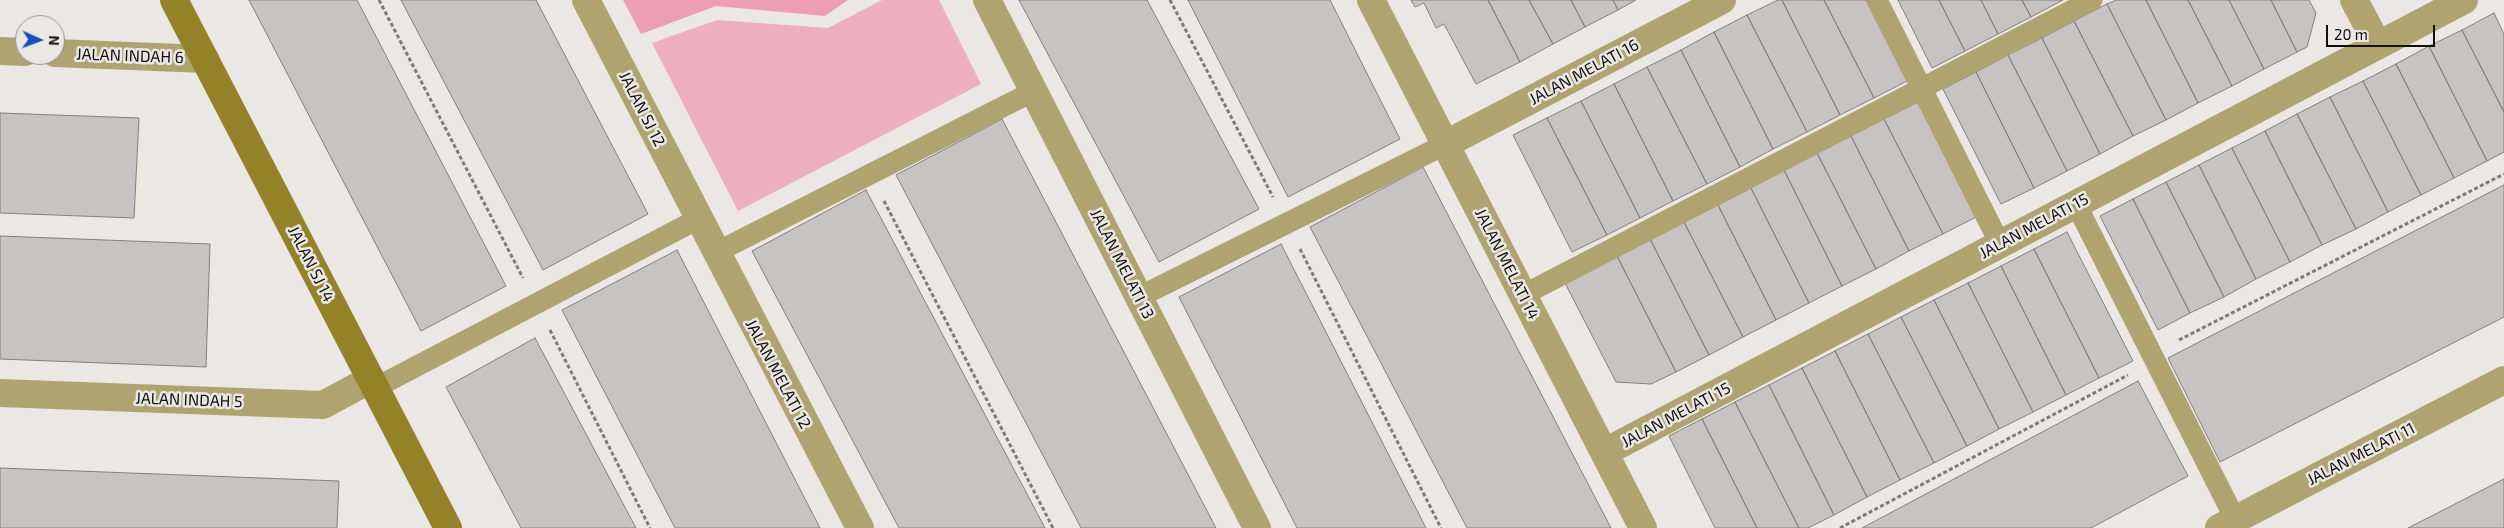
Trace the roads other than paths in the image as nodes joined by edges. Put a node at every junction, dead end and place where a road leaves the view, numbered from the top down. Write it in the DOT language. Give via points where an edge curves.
graph roads {
  1 [pos="174,0"];
  2 [pos="586,0"];
  3 [pos="987,0"];
  4 [pos="1372,0"];
  5 [pos="1722,0"];
  6 [pos="1877,0"];
  7 [pos="2092,0"];
  8 [pos="2354,0"];
  9 [pos="2464,0"];
  10 [pos="2378,45"];
  11 [pos="0,51"];
  12 [pos="15,52"];
  13 [pos="65,53"];
  14 [pos="205,59"];
  15 [pos="1921,88"];
  16 [pos="1034,91"];
  17 [pos="1446,144"];
  18 [pos="2076,204"];
  19 [pos="698,219"];
  20 [pos="2000,244"];
  21 [pos="715,253"];
  22 [pos="1523,295"];
  23 [pos="1139,297"];
  24 [pos="2504,380"];
  25 [pos="373,384"];
  26 [pos="0,393"];
  27 [pos="1605,452"];
  28 [pos="2227,524"];
  29 [pos="448,528"];
  30 [pos="860,528"];
  31 [pos="1257,528"];
  32 [pos="1644,528"];
  1 -- 14 [label="street, JALAN SJ 14"];
  2 -- 19 [label="street, JALAN SJ 12"];
  3 -- 16 [label="street, JALAN MELATI 13"];
  4 -- 17 [label="street, JALAN MELATI 14"];
  5 -- 17 [label="street, JALAN MELATI 16"];
  6 -- 15 [label="lane"];
  7 -- 15 [label="lane"];
  8 -- 10 [label="street"];
  9 -- 10 [label="street, JALAN MELATI 15"];
  10 -- 18 [label="street, JALAN MELATI 15"];
  11 -- 12 [label="street"];
  13 -- 14 [label="street, JALAN INDAH 6"];
  14 -- 25 [label="street, JALAN SJ 14"];
  15 -- 20 [label="lane"];
  15 -- 22 [label="lane"];
  16 -- 21 [label="lane"];
  16 -- 23 [label="street, JALAN MELATI 13"];
  17 -- 22 [label="street, JALAN MELATI 14"];
  17 -- 23 [label="lane"];
  18 -- 20 [label="street, JALAN MELATI 15"];
  18 -- 28 [label="lane" via="2153,358"];
  19 -- 21 [label="street, JALAN MELATI 12"];
  19 -- 25 [label="lane"];
  20 -- 27 [label="street, JALAN MELATI 15"];
  21 -- 30 [label="street, JALAN MELATI 12"];
  22 -- 27 [label="street, JALAN MELATI 14"];
  23 -- 31 [label="street, JALAN MELATI 13"];
  24 -- 28 [label="street, JALAN MELATI 11"];
  25 -- 26 [label="street, JALAN INDAH 5" via="323,405"];
  25 -- 29 [label="street, JALAN SJ 14"];
  27 -- 32 [label="street, JALAN MELATI 14"];
}
